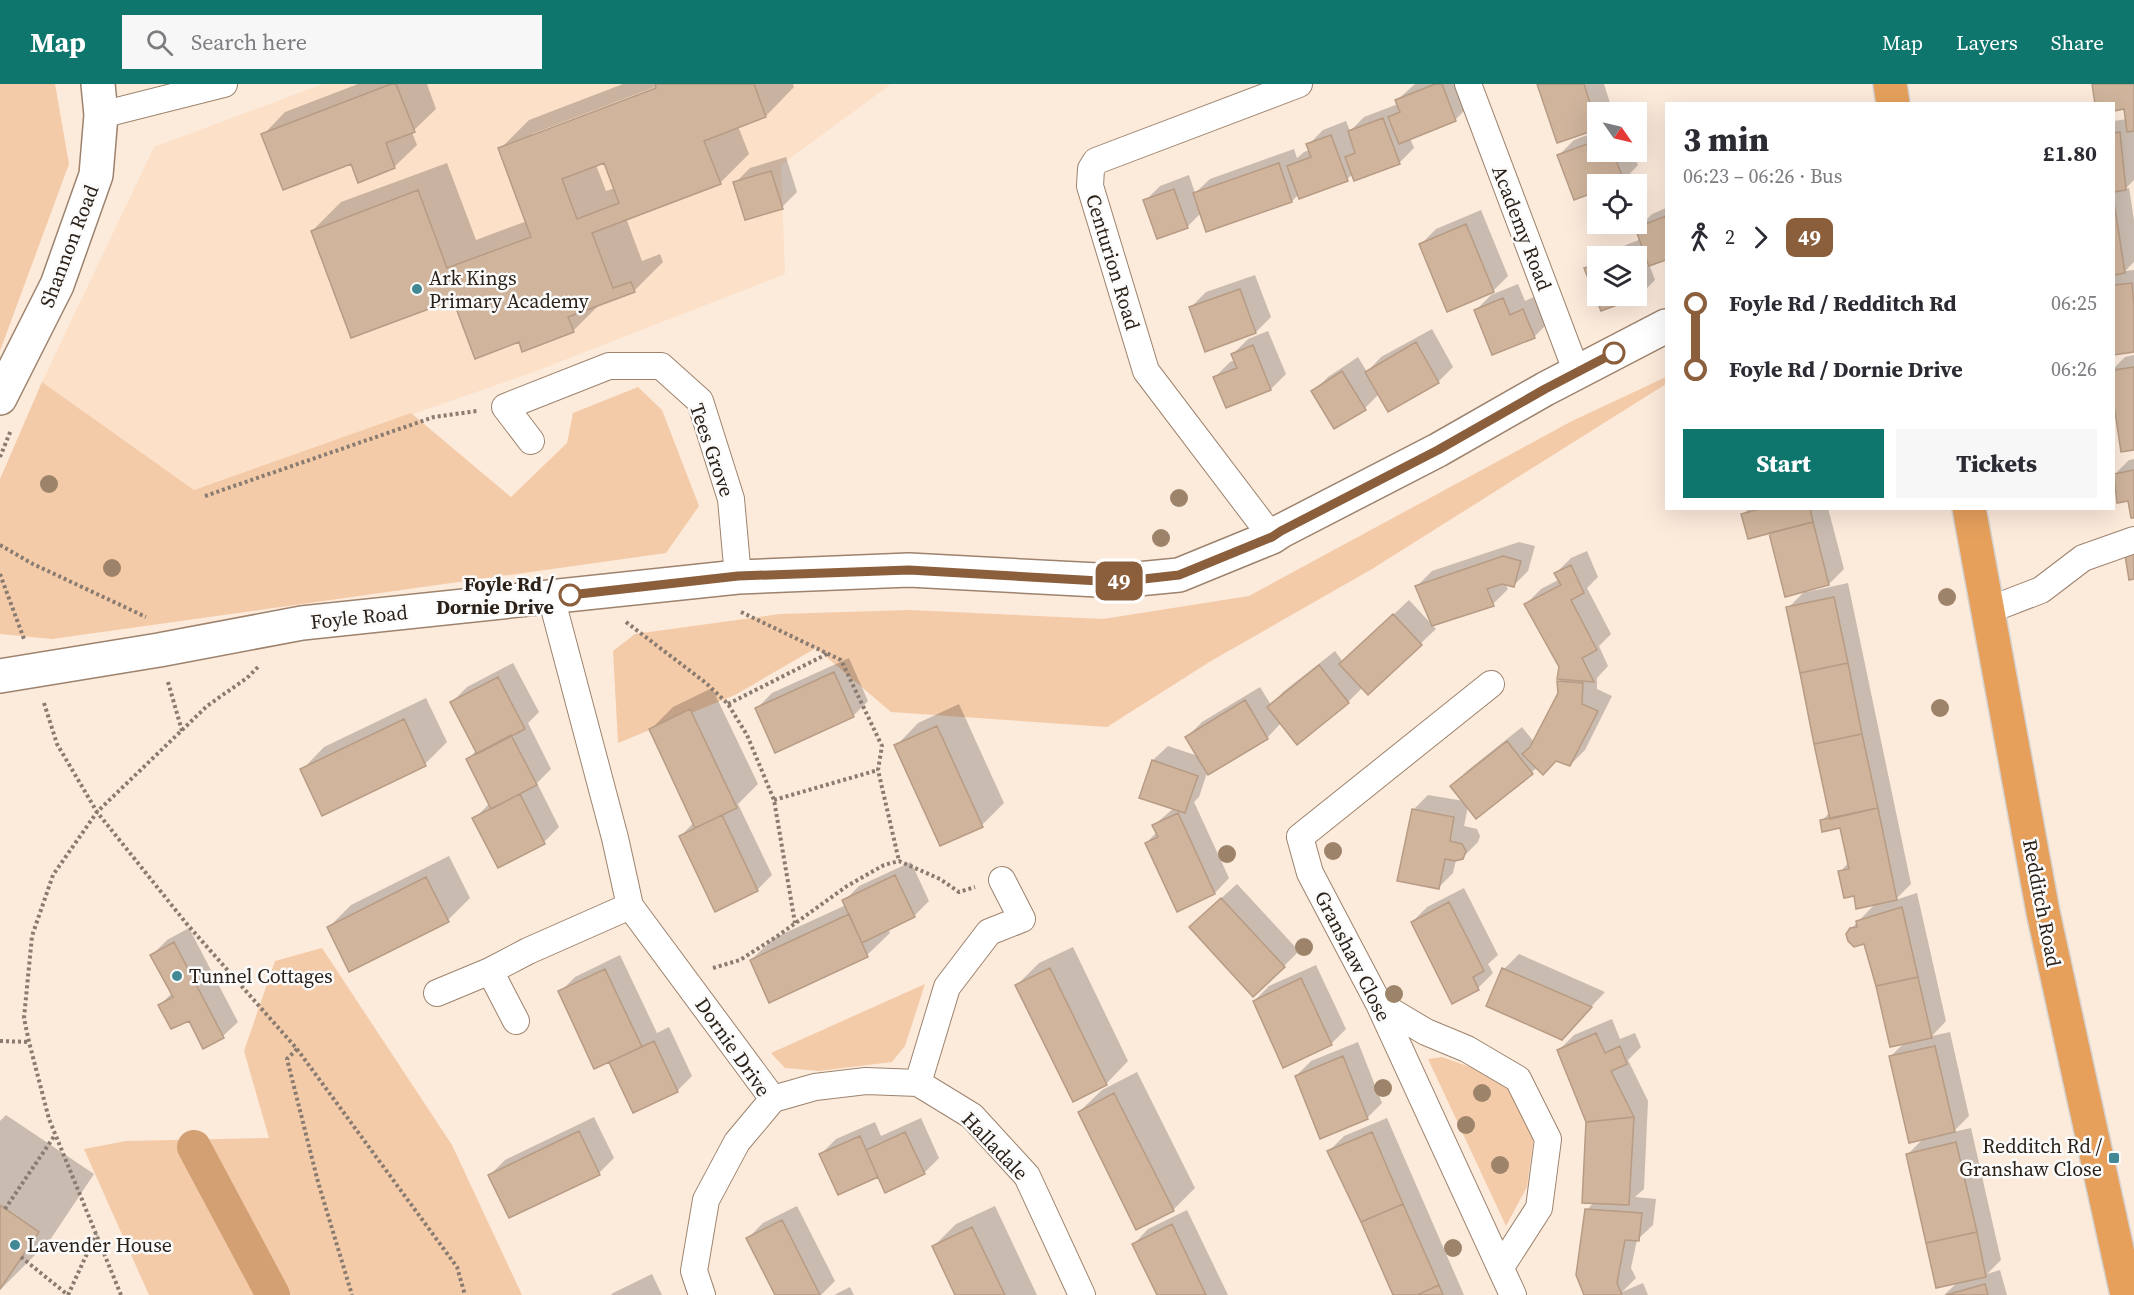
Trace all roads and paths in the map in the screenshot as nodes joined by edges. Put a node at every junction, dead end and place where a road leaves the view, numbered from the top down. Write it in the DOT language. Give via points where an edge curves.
graph roads {
  1 [pos="224,84"];
  2 [pos="1299,84"];
  3 [pos="1468,84"];
  4 [pos="1890,84"];
  5 [pos="99,99"];
  6 [pos="1893,102"];
  7 [pos="1665,327"];
  8 [pos="1576,373"];
  9 [pos="0,398"];
  10 [pos="505,407"];
  11 [pos="531,441"];
  12 [pos="205,495"];
  13 [pos="1969,510"];
  14 [pos="1272,537"];
  15 [pos="2134,540"];
  16 [pos="0,545"];
  17 [pos="738,576"];
  18 [pos="587,593"];
  19 [pos="551,597"];
  20 [pos="732,608"];
  21 [pos="1989,610"];
  22 [pos="159,650"];
  23 [pos="828,653"];
  24 [pos="263,662"];
  25 [pos="0,676"];
  26 [pos="1491,684"];
  27 [pos="728,704"];
  28 [pos="182,731"];
  29 [pos="878,770"];
  30 [pos="774,800"];
  31 [pos="98,812"];
  32 [pos="899,861"];
  33 [pos="1002,880"];
  34 [pos="630,906"];
  35 [pos="795,923"];
  36 [pos="490,971"];
  37 [pos="683,978"];
  38 [pos="437,993"];
  39 [pos="1379,1004"];
  40 [pos="516,1021"];
  41 [pos="0,1041"];
  42 [pos="29,1042"];
  43 [pos="297,1049"];
  44 [pos="918,1083"];
  45 [pos="773,1099"];
  46 [pos="55,1135"];
  47 [pos="5,1209"];
  48 [pos="96,1234"];
  49 [pos="21,1257"];
  50 [pos="1502,1267"];
  51 [pos="68,1295"];
  52 [pos="121,1295"];
  53 [pos="352,1295"];
  54 [pos="465,1295"];
  55 [pos="702,1295"];
  56 [pos="1082,1295"];
  57 [pos="1513,1295"];
  58 [pos="2127,1295"];
  1 -- 5 [label="street"];
  2 -- 14 [label="street, Centurion Road" via="1096,161 1089,186 1146,371"];
  3 -- 8 [label="street, Academy Road"];
  4 -- 6 [label="highway"];
  5 -- 9 [label="street, Shannon Road" via="96,176 57,285"];
  7 -- 8 [label="street, Foyle Road"];
  8 -- 14 [label="street, Foyle Road"];
  10 -- 11 [label="street"];
  10 -- 12 [label="path" via="434,417"];
  10 -- 17 [label="street, Tees Grove" via="609,366 661,366 700,401 731,499"];
  13 -- 21 [label="highway, Redditch Road"];
  14 -- 17 [label="street, Foyle Road" via="1179,575 1117,582 909,570"];
  15 -- 21 [label="street" via="2083,558 2041,590"];
  16 -- 22 [label="path" via="151,620"];
  17 -- 18 [label="street, Foyle Road"];
  18 -- 19 [label="street, Foyle Road"];
  18 -- 27 [label="path"];
  19 -- 22 [label="street, Foyle Road" via="302,624"];
  19 -- 34 [label="street, Dornie Drive"];
  20 -- 23 [label="path"];
  21 -- 58 [label="highway, Redditch Road" via="2043,912"];
  22 -- 25 [label="street, Foyle Road"];
  22 -- 28 [label="path"];
  23 -- 27 [label="path"];
  23 -- 29 [label="path" via="841,660 882,747"];
  24 -- 28 [label="path"];
  26 -- 39 [label="street, Granshaw Close" via="1300,837 1310,873"];
  27 -- 30 [label="path" via="747,735"];
  28 -- 31 [label="path"];
  29 -- 30 [label="path"];
  29 -- 32 [label="path"];
  30 -- 35 [label="path"];
  31 -- 42 [label="path" via="53,875 32,936 24,1018"];
  31 -- 43 [label="path" via="186,923"];
  32 -- 33 [label="path" via="959,892"];
  32 -- 35 [label="path" via="847,886"];
  33 -- 44 [label="street" via="1022,919 989,932 947,987"];
  34 -- 36 [label="street"];
  34 -- 37 [label="street, Dornie Drive"];
  35 -- 37 [label="path" via="740,960"];
  36 -- 38 [label="street"];
  36 -- 40 [label="street"];
  37 -- 45 [label="street, Dornie Drive"];
  39 -- 50 [label="street, Granshaw Close"];
  39 -- 50 [label="street" via="1518,1079 1548,1139 1539,1209"];
  41 -- 42 [label="path"];
  42 -- 46 [label="path"];
  43 -- 53 [label="path" via="287,1059"];
  43 -- 54 [label="path" via="457,1267"];
  44 -- 45 [label="street, Halladale" via="867,1081 815,1087"];
  44 -- 56 [label="street, Halladale" via="972,1116 1027,1176"];
  45 -- 55 [label="street, Dornie Drive" via="736,1142 706,1200 694,1271"];
  46 -- 47 [label="path"];
  46 -- 48 [label="path"];
  48 -- 51 [label="path"];
  48 -- 52 [label="path"];
  49 -- 51 [label="path"];
  50 -- 57 [label="street, Granshaw Close"];
}
